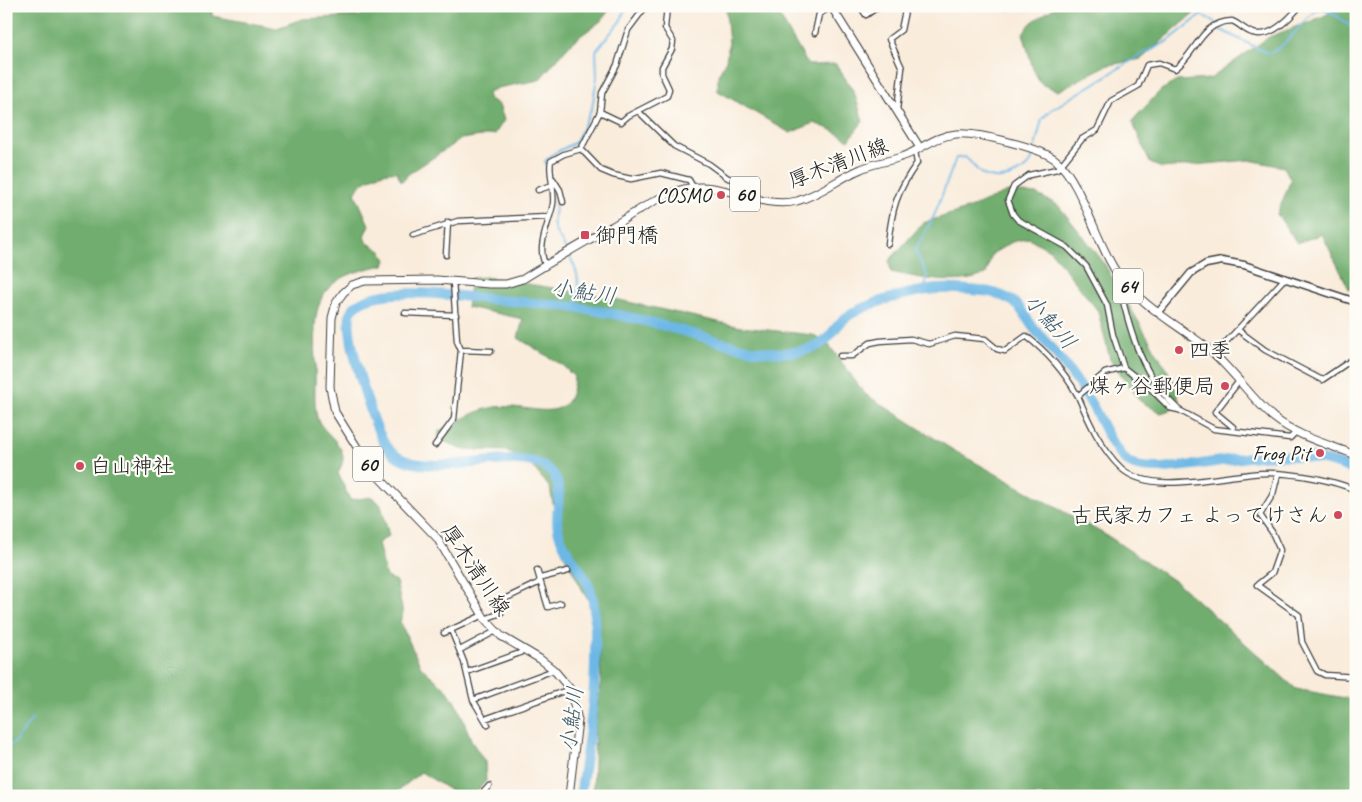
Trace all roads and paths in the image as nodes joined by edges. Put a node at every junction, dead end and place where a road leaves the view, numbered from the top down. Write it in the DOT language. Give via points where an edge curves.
graph roads {
  1 [pos="646,6"];
  2 [pos="667,6"];
  3 [pos="831,6"];
  4 [pos="860,6"];
  5 [pos="879,6"];
  6 [pos="906,6"];
  7 [pos="1300,6"];
  8 [pos="815,33"];
  9 [pos="600,112"];
  10 [pos="638,112"];
  11 [pos="897,112"];
  12 [pos="582,149"];
  13 [pos="918,149"];
  14 [pos="1061,165"];
  15 [pos="553,179"];
  16 [pos="553,185"];
  17 [pos="694,187"];
  18 [pos="538,190"];
  19 [pos="744,194"];
  20 [pos="563,202"];
  21 [pos="548,217"];
  22 [pos="448,222"];
  23 [pos="413,235"];
  24 [pos="888,244"];
  25 [pos="446,255"];
  26 [pos="546,265"];
  27 [pos="1285,278"];
  28 [pos="453,281"];
  29 [pos="1125,283"];
  30 [pos="1356,302"];
  31 [pos="405,313"];
  32 [pos="1158,313"];
  33 [pos="456,314"];
  34 [pos="1238,330"];
  35 [pos="461,350"];
  36 [pos="491,351"];
  37 [pos="1215,354"];
  38 [pos="840,356"];
  39 [pos="1356,357"];
  40 [pos="1124,368"];
  41 [pos="1240,380"];
  42 [pos="1078,396"];
  43 [pos="1179,410"];
  44 [pos="1233,427"];
  45 [pos="1296,432"];
  46 [pos="435,446"];
  47 [pos="1356,455"];
  48 [pos="1278,474"];
  49 [pos="1356,490"];
  50 [pos="537,570"];
  51 [pos="568,571"];
  52 [pos="541,578"];
  53 [pos="561,604"];
  54 [pos="484,617"];
  55 [pos="451,630"];
  56 [pos="496,631"];
  57 [pos="444,633"];
  58 [pos="523,649"];
  59 [pos="460,650"];
  60 [pos="554,670"];
  61 [pos="467,672"];
  62 [pos="1356,677"];
  63 [pos="570,690"];
  64 [pos="473,700"];
  65 [pos="485,719"];
  66 [pos="488,725"];
  67 [pos="489,786"];
  68 [pos="480,796"];
  69 [pos="569,796"];
  1 -- 9 [label="street" via="628,30 617,66 602,93"];
  2 -- 10 [label="street" via="665,28 673,41 662,74 669,89 667,96"];
  3 -- 8 [label="street" via="819,14"];
  3 -- 11 [label="main road"];
  4 -- 5 [label="street" via="866,15"];
  6 -- 11 [label="street" via="901,30 889,39 902,68"];
  7 -- 14 [label="street" via="1283,24 1259,34 1251,33 1232,21 1218,24 1207,30 1177,68 1159,63 1146,66 1138,86 1111,102 1097,130 1082,139"];
  9 -- 10 [label="street" via="622,122"];
  9 -- 12 [label="street"];
  10 -- 19 [label="street" via="674,146 728,178 746,182"];
  11 -- 13 [label="main road"];
  12 -- 15 [label="street" via="551,161"];
  12 -- 17 [label="street" via="601,170 613,175 631,179 669,174 690,180"];
  13 -- 14 [label="main road, 64" via="946,136 968,134 1040,151"];
  13 -- 19 [label="main road, 厚木清川線 / 60" via="860,169 816,194 792,202 774,202"];
  13 -- 24 [label="street" via="917,163 902,184 892,210"];
  14 -- 29 [label="main road, 64" via="1073,182 1104,252"];
  14 -- 40 [label="street" via="1057,169 1029,175 1014,186 1008,200 1010,208 1018,220 1067,246 1086,266 1105,298 1112,335"];
  15 -- 16 [label="street"];
  15 -- 20 [label="street"];
  16 -- 18 [label="street"];
  16 -- 21 [label="street" via="553,204"];
  17 -- 19 [label="main road, 厚木清川線 / 60"];
  17 -- 26 [label="main road, 厚木清川線 / 60" via="665,196"];
  21 -- 22 [label="street"];
  21 -- 26 [label="street" via="541,255"];
  22 -- 23 [label="street"];
  22 -- 25 [label="street"];
  26 -- 28 [label="main road, 厚木清川線 / 60" via="524,279 506,284"];
  27 -- 30 [label="street"];
  27 -- 32 [label="street" via="1236,263 1210,263 1191,273"];
  27 -- 34 [label="street"];
  28 -- 33 [label="street"];
  28 -- 54 [label="main road, 厚木清川線 / 60" via="366,281 352,285 336,303 332,318 330,387 336,412 370,468 437,538"];
  29 -- 32 [label="main road, 64"];
  29 -- 43 [label="street" via="1120,288 1133,341 1160,392"];
  31 -- 33 [label="street"];
  32 -- 37 [label="main road, 64"];
  33 -- 35 [label="street" via="457,341"];
  34 -- 37 [label="street"];
  34 -- 39 [label="street" via="1265,350 1322,380"];
  35 -- 36 [label="street"];
  35 -- 46 [label="street" via="454,419"];
  37 -- 41 [label="main road, 64"];
  38 -- 42 [label="street" via="852,356 870,343 880,341 911,339 929,344 955,336 985,339 1005,351 1026,336 1049,357"];
  40 -- 42 [label="street" via="1100,377"];
  40 -- 43 [label="street" via="1170,408"];
  41 -- 44 [label="street" via="1215,412"];
  41 -- 45 [label="main road, 64" via="1267,411"];
  42 -- 48 [label="street" via="1105,448 1121,468 1137,477 1182,482"];
  43 -- 45 [label="street" via="1222,431 1290,438"];
  45 -- 47 [label="main road, 64"];
  48 -- 49 [label="street" via="1312,477"];
  48 -- 62 [label="street" via="1273,494 1260,515 1280,550 1272,573 1257,585 1300,615 1302,642 1317,671 1325,675"];
  50 -- 52 [label="street"];
  51 -- 52 [label="street"];
  52 -- 53 [label="street" via="548,607"];
  52 -- 54 [label="street" via="538,583 496,603 501,613"];
  54 -- 55 [label="street"];
  54 -- 56 [label="main road, 厚木清川線 / 60"];
  55 -- 57 [label="street"];
  55 -- 59 [label="street"];
  56 -- 58 [label="main road, 厚木清川線 / 60"];
  56 -- 59 [label="street"];
  58 -- 60 [label="main road, 厚木清川線 / 60"];
  58 -- 61 [label="street" via="520,653"];
  59 -- 61 [label="street"];
  60 -- 63 [label="main road, 厚木清川線 / 60"];
  60 -- 64 [label="street"];
  61 -- 64 [label="street"];
  63 -- 65 [label="street"];
  63 -- 69 [label="main road, 厚木清川線 / 60" via="578,720"];
  64 -- 65 [label="street"];
  65 -- 66 [label="street"];
  67 -- 68 [label="street"];
}
